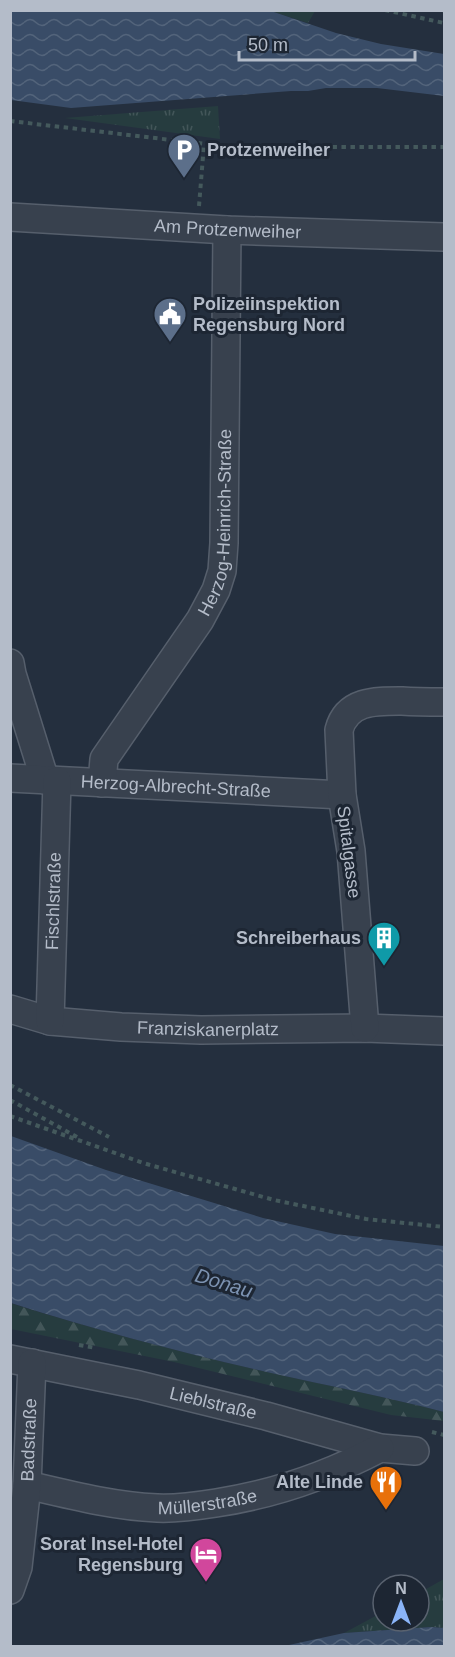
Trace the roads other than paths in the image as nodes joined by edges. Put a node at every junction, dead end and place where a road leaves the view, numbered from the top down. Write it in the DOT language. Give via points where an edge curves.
graph roads {
  1 [pos="10,217"];
  2 [pos="227,230"];
  3 [pos="444,237"];
  4 [pos="10,663"];
  5 [pos="444,702"];
  6 [pos="10,778"];
  7 [pos="51,780"];
  8 [pos="102,783"];
  9 [pos="342,795"];
  10 [pos="10,1009"];
  11 [pos="50,1021"];
  12 [pos="365,1028"];
  13 [pos="444,1031"];
  14 [pos="21,1361"];
  15 [pos="380,1448"];
  16 [pos="415,1451"];
  17 [pos="27,1485"];
  18 [pos="10,1590"];
  1 -- 2 [label="street, Am Protzenweiher"];
  2 -- 3 [label="street, Am Protzenweiher"];
  2 -- 8 [label="street, Herzog-Heinrich-Straße" via="222,571 200,620 104,759"];
  4 -- 7 [label="street, Fischlstraße"];
  5 -- 9 [label="street, Spitalgasse" via="378,701 355,708 347,715 339,730"];
  6 -- 7 [label="street, Herzog-Albrecht-Straße"];
  7 -- 8 [label="street, Herzog-Albrecht-Straße"];
  7 -- 11 [label="street, Fischlstraße"];
  8 -- 9 [label="street, Herzog-Albrecht-Straße"];
  9 -- 12 [label="street, Spitalgasse" via="351,850"];
  10 -- 11 [label="street, Franziskanerplatz"];
  11 -- 12 [label="street, Franziskanerplatz" via="201,1030"];
  12 -- 13 [label="street, Franziskanerplatz"];
  14 -- 15 [label="street, Lieblstraße" via="243,1410"];
  14 -- 17 [label="street, Badstraße"];
  15 -- 16 [label="street, Lieblstraße"];
  15 -- 17 [label="street, Müllerstraße" via="318,1478 281,1490 191,1506 113,1504"];
  17 -- 18 [label="street, Badstraße" via="18,1567"];
}
